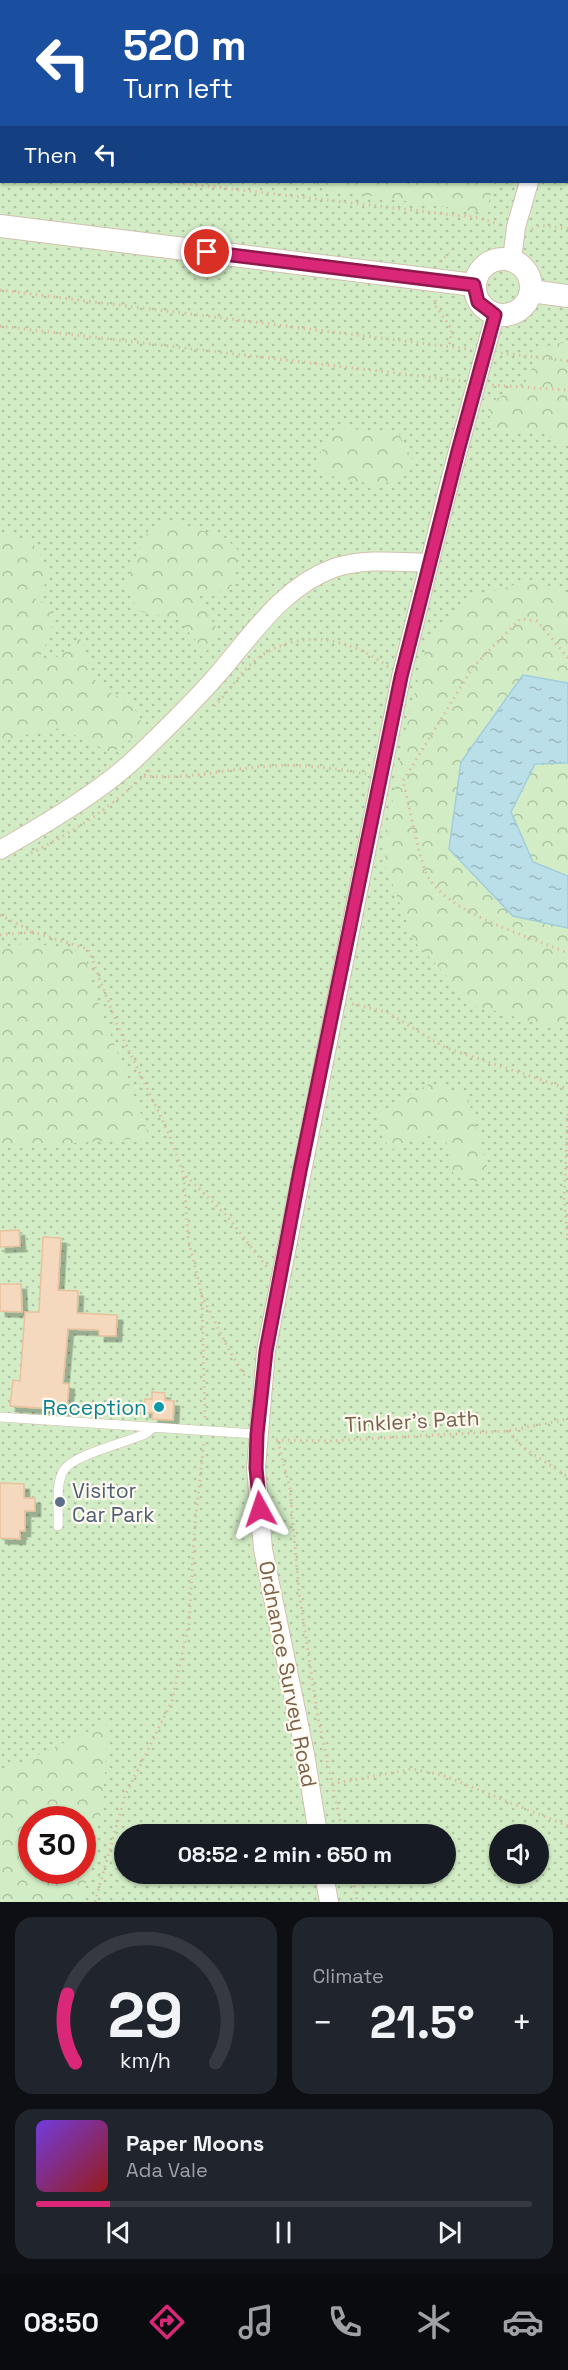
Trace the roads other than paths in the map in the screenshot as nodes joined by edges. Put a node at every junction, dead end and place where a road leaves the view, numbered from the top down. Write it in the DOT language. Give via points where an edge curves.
graph roads {
  1 [pos="529,183"];
  2 [pos="0,226"];
  3 [pos="512,260"];
  4 [pos="474,285"];
  5 [pos="531,291"];
  6 [pos="568,296"];
  7 [pos="495,315"];
  8 [pos="429,563"];
  9 [pos="0,850"];
  10 [pos="0,1417"];
  11 [pos="153,1428"];
  12 [pos="257,1434"];
  13 [pos="58,1526"];
  14 [pos="316,1824"];
  15 [pos="326,1884"];
  16 [pos="329,1902"];
  1 -- 3 [label="street"];
  2 -- 4 [label="street"];
  3 -- 4 [label="street" via="487,263"];
  3 -- 5 [label="street" via="525,269"];
  4 -- 7 [label="street" via="478,302"];
  5 -- 6 [label="street"];
  5 -- 7 [label="street" via="517,312"];
  7 -- 8 [label="street, Ordnance Survey Road"];
  8 -- 9 [label="street" via="373,561 334,568 299,586 268,614 217,675 137,758 89,794"];
  8 -- 12 [label="street, Ordnance Survey Road" via="401,677 278,1282"];
  10 -- 11 [label="lane"];
  11 -- 12 [label="lane"];
  11 -- 13 [label="lane" via="65,1468 60,1477"];
  12 -- 14 [label="street, Ordnance Survey Road" via="263,1549"];
  15 -- 16 [label="street"];
}
